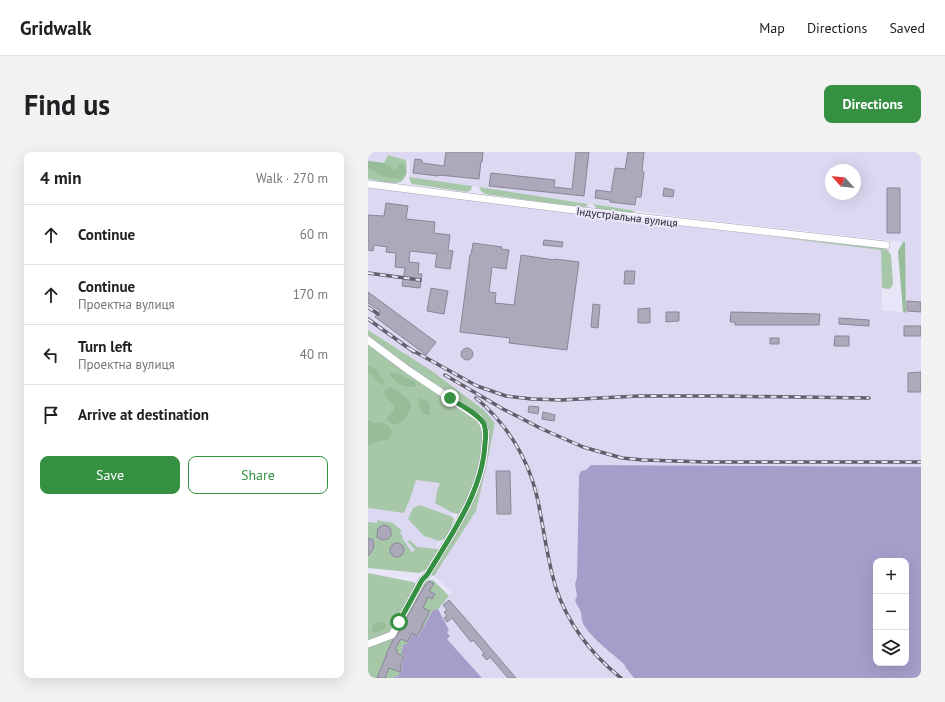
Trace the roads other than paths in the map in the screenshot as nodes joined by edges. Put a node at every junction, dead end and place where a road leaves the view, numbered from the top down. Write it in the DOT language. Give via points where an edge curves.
graph roads {
  1 [pos="368,184"];
  2 [pos="886,245"];
  3 [pos="368,340"];
  4 [pos="368,644"];
  1 -- 2 [label="street, Індустріальна вулиця"];
  3 -- 4 [label="street" via="479,418 486,435 485,454 468,505 392,635"];
}
